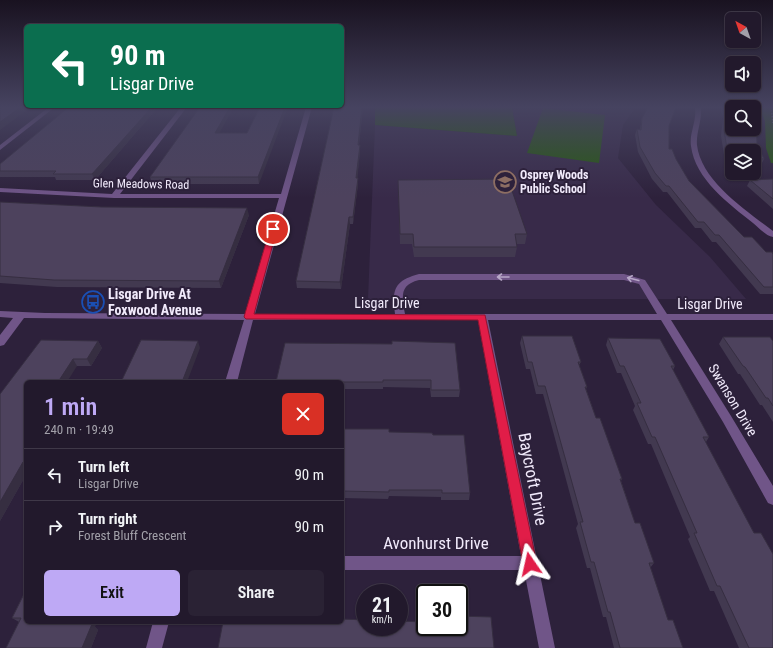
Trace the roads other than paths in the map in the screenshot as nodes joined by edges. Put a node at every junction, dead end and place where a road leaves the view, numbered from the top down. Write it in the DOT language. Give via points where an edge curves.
graph roads {
  1 [pos="14,137"];
  2 [pos="160,137"];
  3 [pos="299,137"];
  4 [pos="694,137"];
  5 [pos="0,148"];
  6 [pos="0,190"];
  7 [pos="114,196"];
  8 [pos="282,196"];
  9 [pos="773,235"];
  10 [pos="0,314"];
  11 [pos="21,315"];
  12 [pos="249,317"];
  13 [pos="400,317"];
  14 [pos="482,317"];
  15 [pos="773,317"];
  16 [pos="666,318"];
  17 [pos="0,342"];
  18 [pos="232,380"];
  19 [pos="773,498"];
  20 [pos="344,563"];
  21 [pos="530,564"];
  22 [pos="161,624"];
  23 [pos="154,648"];
  24 [pos="546,648"];
  1 -- 5 [label="street"];
  2 -- 7 [label="street"];
  3 -- 8 [label="street"];
  4 -- 9 [label="street" via="694,147 702,167 713,182 728,198"];
  6 -- 7 [label="street, Glen Meadows Road"];
  7 -- 8 [label="street, Glen Meadows Road"];
  8 -- 12 [label="street"];
  10 -- 11 [label="street, Lisgar Drive"];
  11 -- 12 [label="street, Lisgar Drive"];
  11 -- 17 [label="street"];
  12 -- 13 [label="street, Lisgar Drive"];
  12 -- 18 [label="street"];
  13 -- 14 [label="street, Lisgar Drive"];
  16 -- 13 [label="street, Swanson Drive, one-way" via="642,282 624,277 411,279 403,282 398,291"];
  14 -- 16 [label="street, Lisgar Drive"];
  14 -- 21 [label="street, Baycroft Drive"];
  15 -- 16 [label="street, Lisgar Drive"];
  16 -- 19 [label="street, Swanson Drive"];
  20 -- 21 [label="street, Avonhurst Drive"];
  21 -- 24 [label="street, Baycroft Drive"];
  22 -- 23 [label="street"];
}
